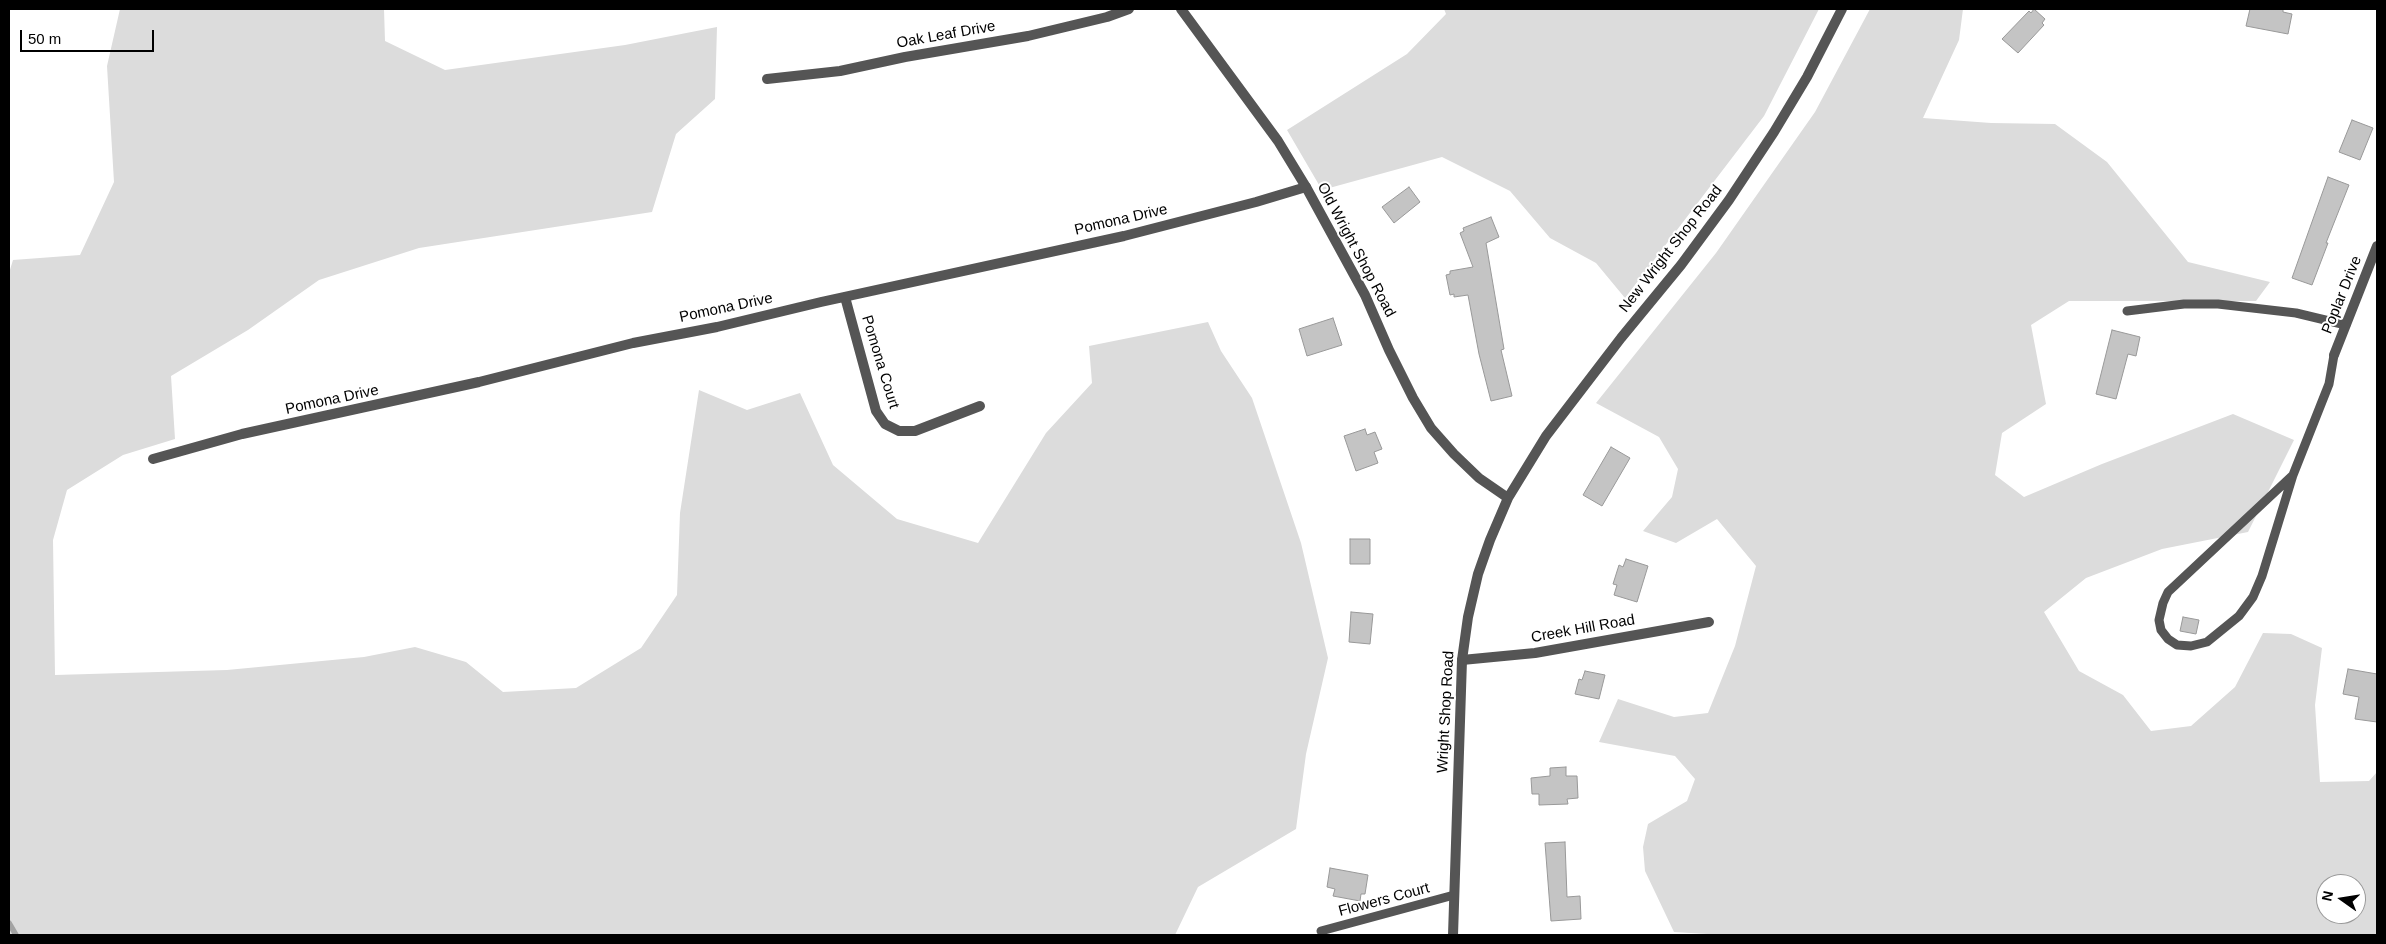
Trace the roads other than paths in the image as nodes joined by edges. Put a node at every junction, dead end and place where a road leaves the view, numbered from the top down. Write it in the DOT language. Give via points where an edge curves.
graph roads {
  1 [pos="1129,9"];
  2 [pos="1181,9"];
  3 [pos="1842,9"];
  4 [pos="767,78"];
  5 [pos="1306,187"];
  6 [pos="2377,246"];
  7 [pos="845,297"];
  8 [pos="2126,311"];
  9 [pos="2346,325"];
  10 [pos="2334,355"];
  11 [pos="980,406"];
  12 [pos="153,459"];
  13 [pos="2293,475"];
  14 [pos="1508,498"];
  15 [pos="1709,622"];
  16 [pos="1462,660"];
  17 [pos="1454,894"];
  18 [pos="1321,931"];
  19 [pos="1453,935"];
  1 -- 4 [label="street, Oak Leaf Drive" via="1028,36 840,71"];
  2 -- 5 [label="street, Old Wright Shop Road" via="1267,126"];
  3 -- 14 [label="street, New Wright Shop Road" via="1807,77 1729,200 1546,436"];
  5 -- 7 [label="street, Pomona Drive" via="1124,236"];
  5 -- 14 [label="street, Old Wright Shop Road" via="1365,295 1409,390 1431,428 1479,478"];
  6 -- 9 [label="street, Poplar Drive"];
  7 -- 11 [label="street, Pomona Court" via="876,410 886,424 899,431 915,431"];
  7 -- 12 [label="street, Pomona Drive" via="632,343 360,410 242,434"];
  8 -- 9 [label="lane" via="2184,304 2218,304 2296,313"];
  9 -- 10 [label="street, Poplar Drive"];
  10 -- 13 [label="lane" via="2329,384"];
  13 -- 13 [label="lane" via="2262,576 2253,597 2239,616 2207,642 2177,645 2168,639 2159,620 2168,592"];
  14 -- 16 [label="street, Wright Shop Road" via="1478,574"];
  15 -- 16 [label="street, Creek Hill Road" via="1535,653"];
  16 -- 17 [label="street, Wright Shop Road"];
  17 -- 18 [label="lane, Flowers Court"];
  17 -- 19 [label="street, Wright Shop Road"];
}
